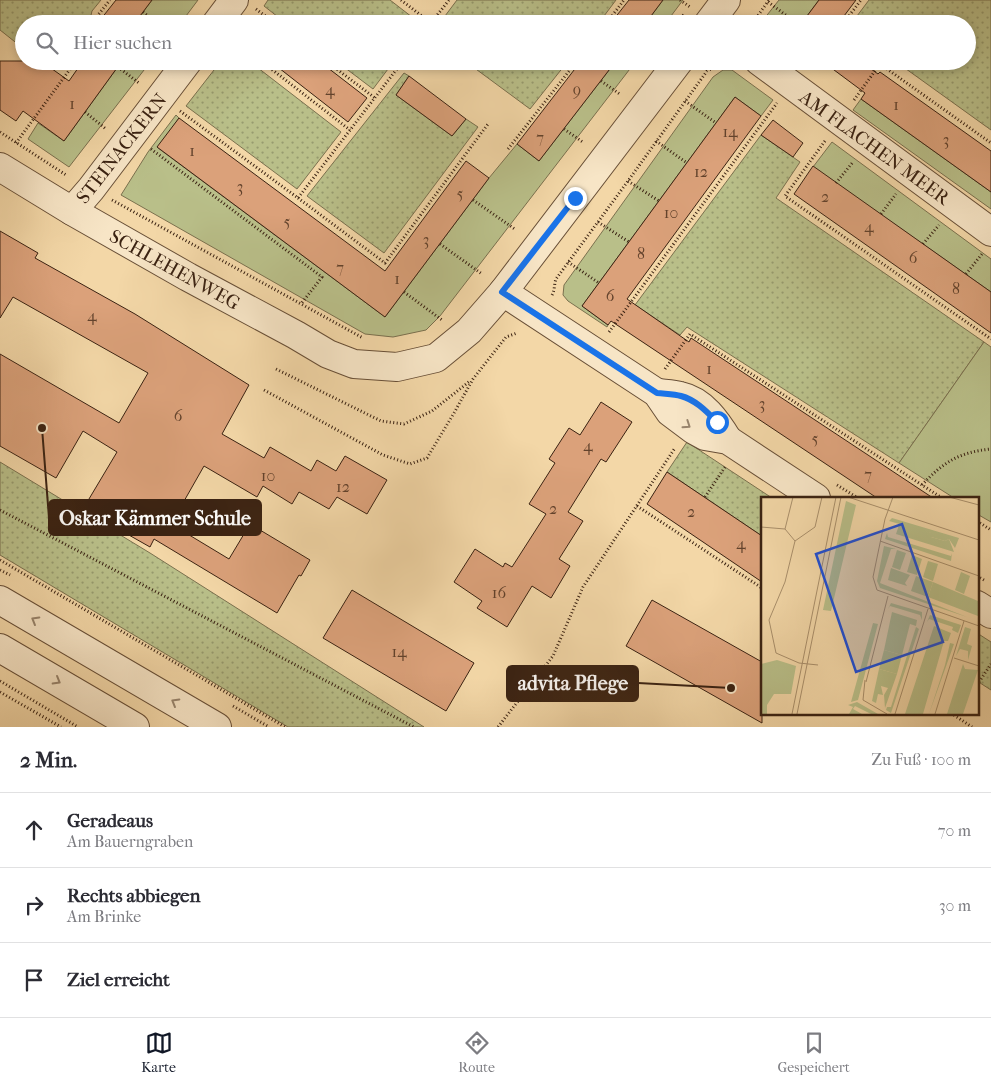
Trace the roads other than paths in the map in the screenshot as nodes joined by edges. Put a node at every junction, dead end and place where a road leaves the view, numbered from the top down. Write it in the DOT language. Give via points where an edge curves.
graph roads {
  1 [pos="726,0"];
  2 [pos="244,3"];
  3 [pos="228,15"];
  4 [pos="699,15"];
  5 [pos="181,70"];
  6 [pos="673,70"];
  7 [pos="770,70"];
  8 [pos="5,159"];
  9 [pos="72,211"];
  10 [pos="988,241"];
  11 [pos="502,292"];
  12 [pos="814,497"];
  13 [pos="0,600"];
  14 [pos="978,606"];
  15 [pos="991,614"];
  16 [pos="0,648"];
  17 [pos="135,727"];
  18 [pos="217,727"];
  1 -- 4 [label="street"];
  2 -- 3 [label="street"];
  5 -- 9 [label="street, STEINACKERN"];
  6 -- 11 [label="street, SCHLEHENWEG"];
  7 -- 10 [label="street, AM FLACHEN MEER"];
  8 -- 9 [label="street, SCHLEHENWEG"];
  9 -- 11 [label="street, SCHLEHENWEG" via="328,354 354,364 397,367 436,358 469,331"];
  11 -- 12 [label="street" via="538,316 691,400 706,410 728,440"];
  18 -- 13 [label="street, one-way"];
  14 -- 15 [label="street"];
  16 -- 17 [label="street, one-way"];
}
